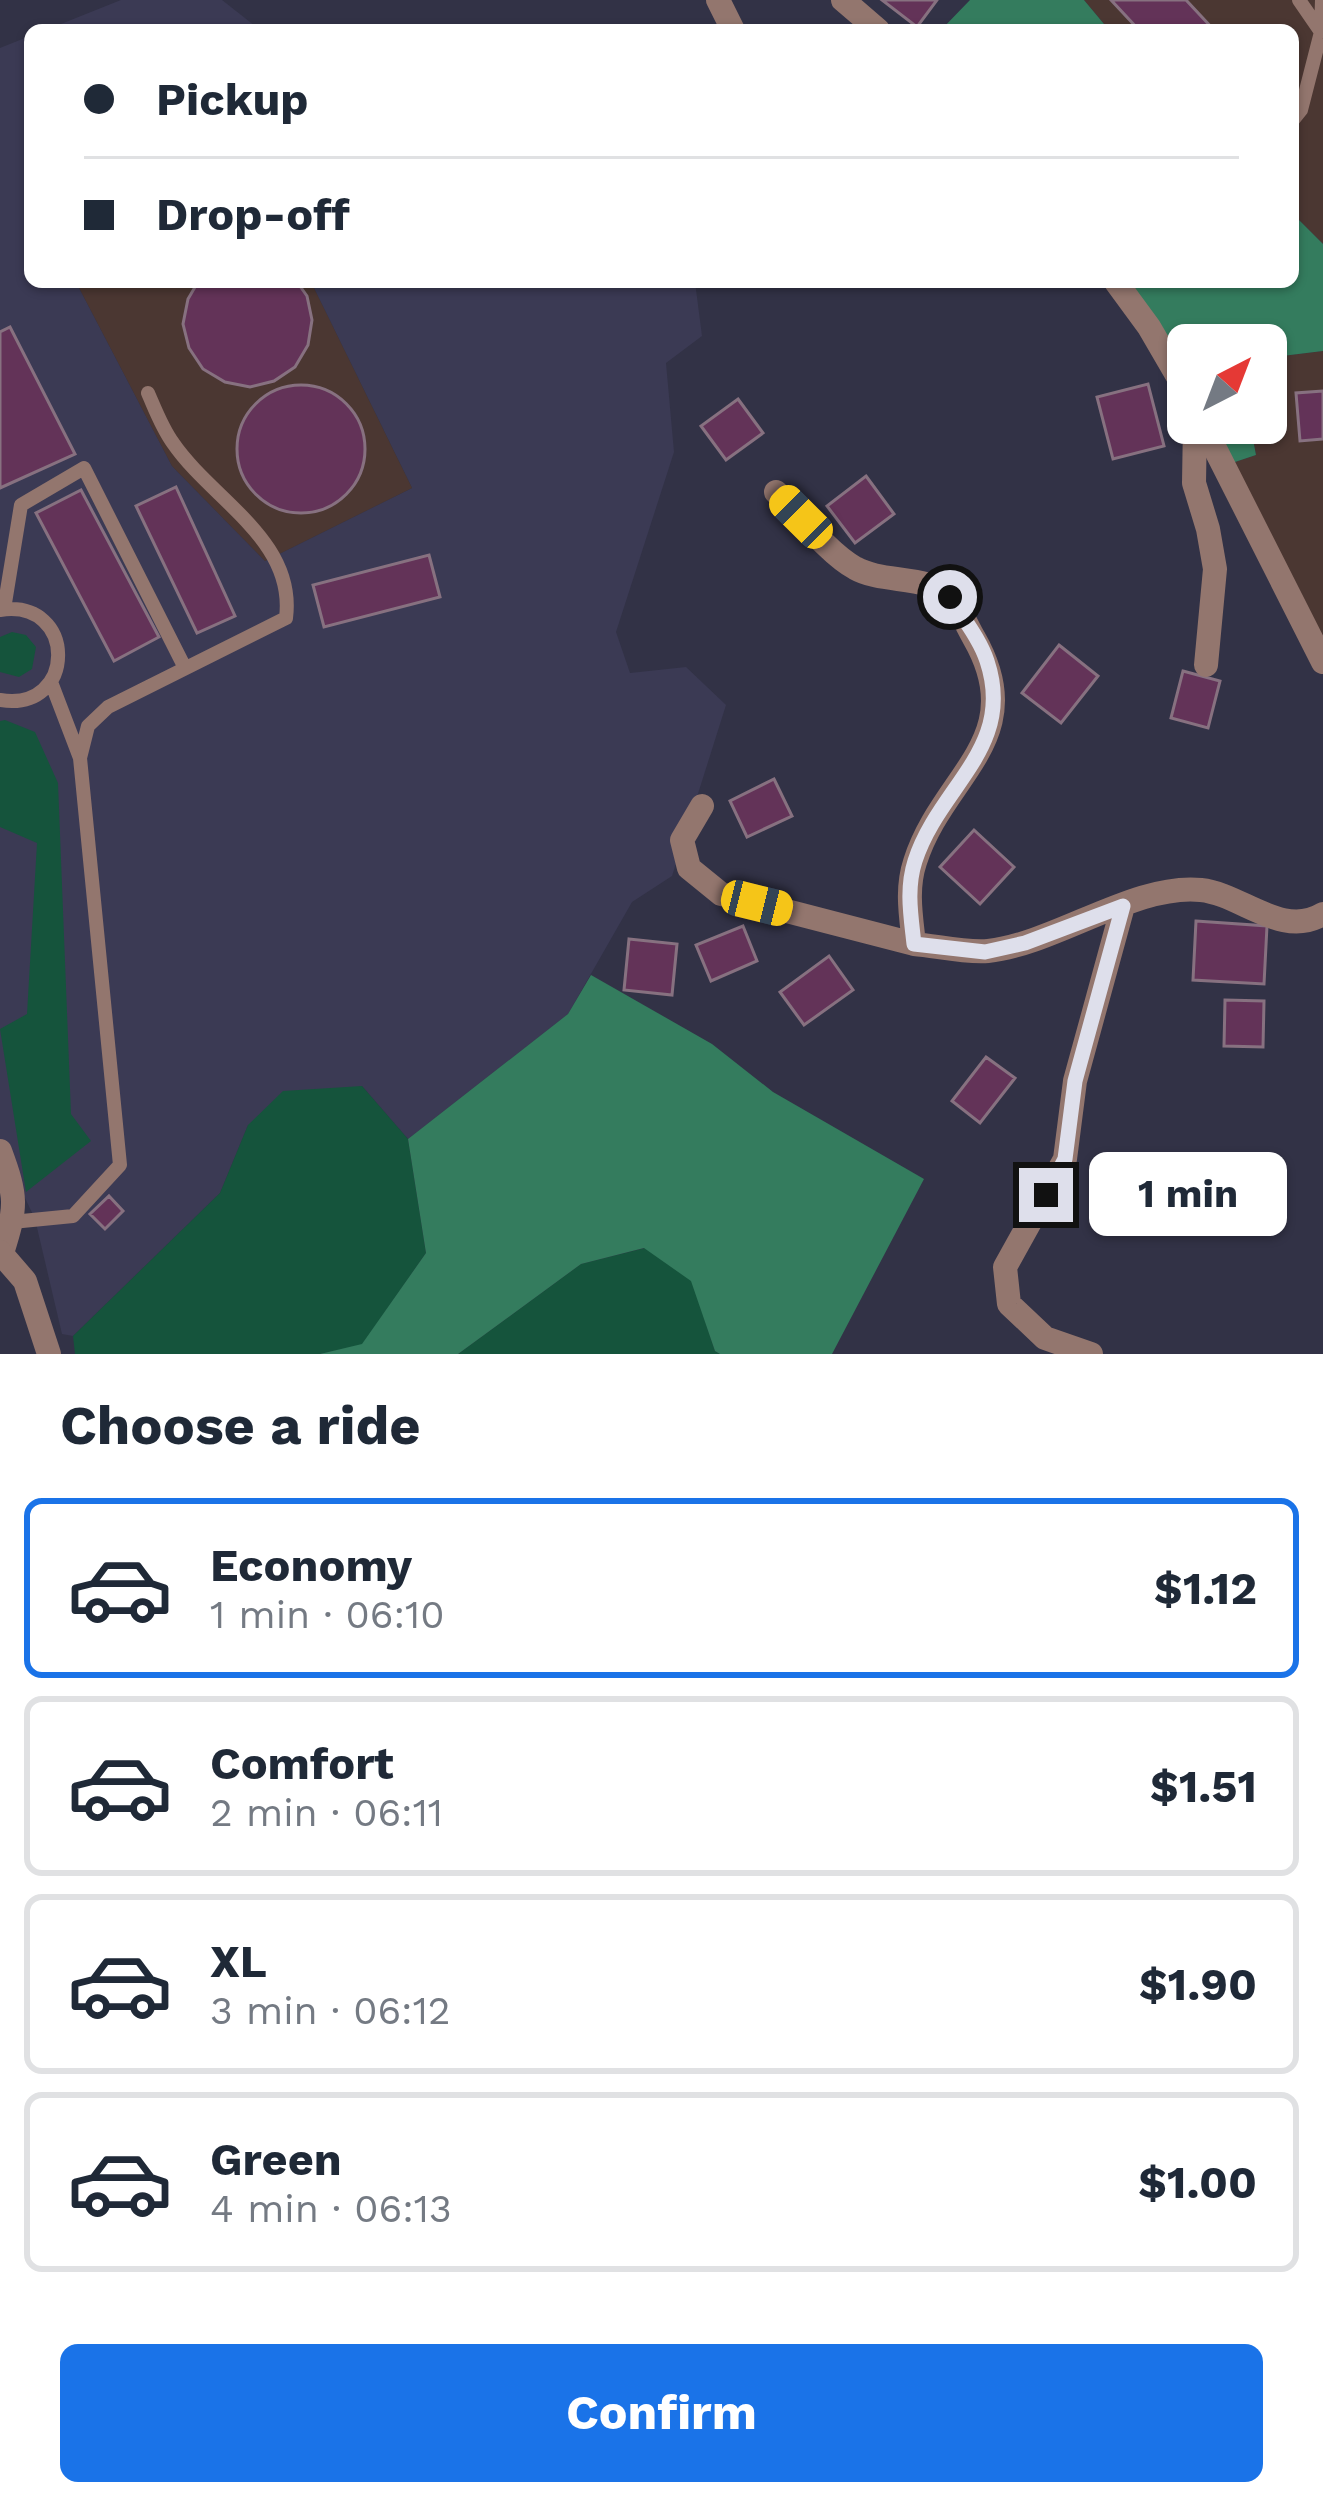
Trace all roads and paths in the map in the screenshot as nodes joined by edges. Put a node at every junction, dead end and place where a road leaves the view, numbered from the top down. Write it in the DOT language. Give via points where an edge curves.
graph roads {
  1 [pos="1299,0"];
  2 [pos="1322,0"];
  3 [pos="845,2"];
  4 [pos="871,24"];
  5 [pos="886,24"];
  6 [pos="1321,32"];
  7 [pos="1299,112"];
  8 [pos="1120,288"];
  9 [pos="1167,358"];
  10 [pos="148,392"];
  11 [pos="1196,444"];
  12 [pos="1209,444"];
  13 [pos="776,492"];
  14 [pos="2,609"];
  15 [pos="1323,662"];
  16 [pos="1206,665"];
  17 [pos="184,666"];
  18 [pos="51,682"];
  19 [pos="0,700"];
  20 [pos="80,758"];
  21 [pos="702,806"];
  22 [pos="1123,906"];
  23 [pos="1323,914"];
  24 [pos="914,944"];
  25 [pos="0,1151"];
  26 [pos="12,1222"];
  27 [pos="1,1252"];
  28 [pos="50,1354"];
  29 [pos="1091,1354"];
  1 -- 6 [label="lane"];
  2 -- 6 [label="lane"];
  3 -- 4 [label="street"];
  3 -- 5 [label="lane"];
  6 -- 7 [label="lane"];
  8 -- 9 [label="street"];
  10 -- 17 [label="lane" via="172,442 276,555 288,598 286,617"];
  11 -- 16 [label="street" via="1193,483 1215,569"];
  12 -- 15 [label="street"];
  13 -- 24 [label="street" via="851,567 950,597 987,660 995,721 915,860"];
  14 -- 17 [label="lane" via="21,505 84,467"];
  14 -- 18 [label="lane" via="47,624 59,652"];
  17 -- 20 [label="lane" via="108,706 88,726"];
  18 -- 19 [label="lane" via="26,700"];
  18 -- 20 [label="lane"];
  20 -- 26 [label="lane" via="120,1165 73,1216"];
  21 -- 24 [label="street" via="682,840 689,868 721,894"];
  22 -- 23 [label="street" via="1203,890 1293,923"];
  22 -- 24 [label="street" via="985,952"];
  22 -- 29 [label="street" via="1075,1081 1065,1159 1005,1267 1009,1304 1045,1338"];
  25 -- 26 [label="street" via="15,1191"];
  26 -- 27 [label="street"];
  27 -- 28 [label="street" via="25,1281"];
}
